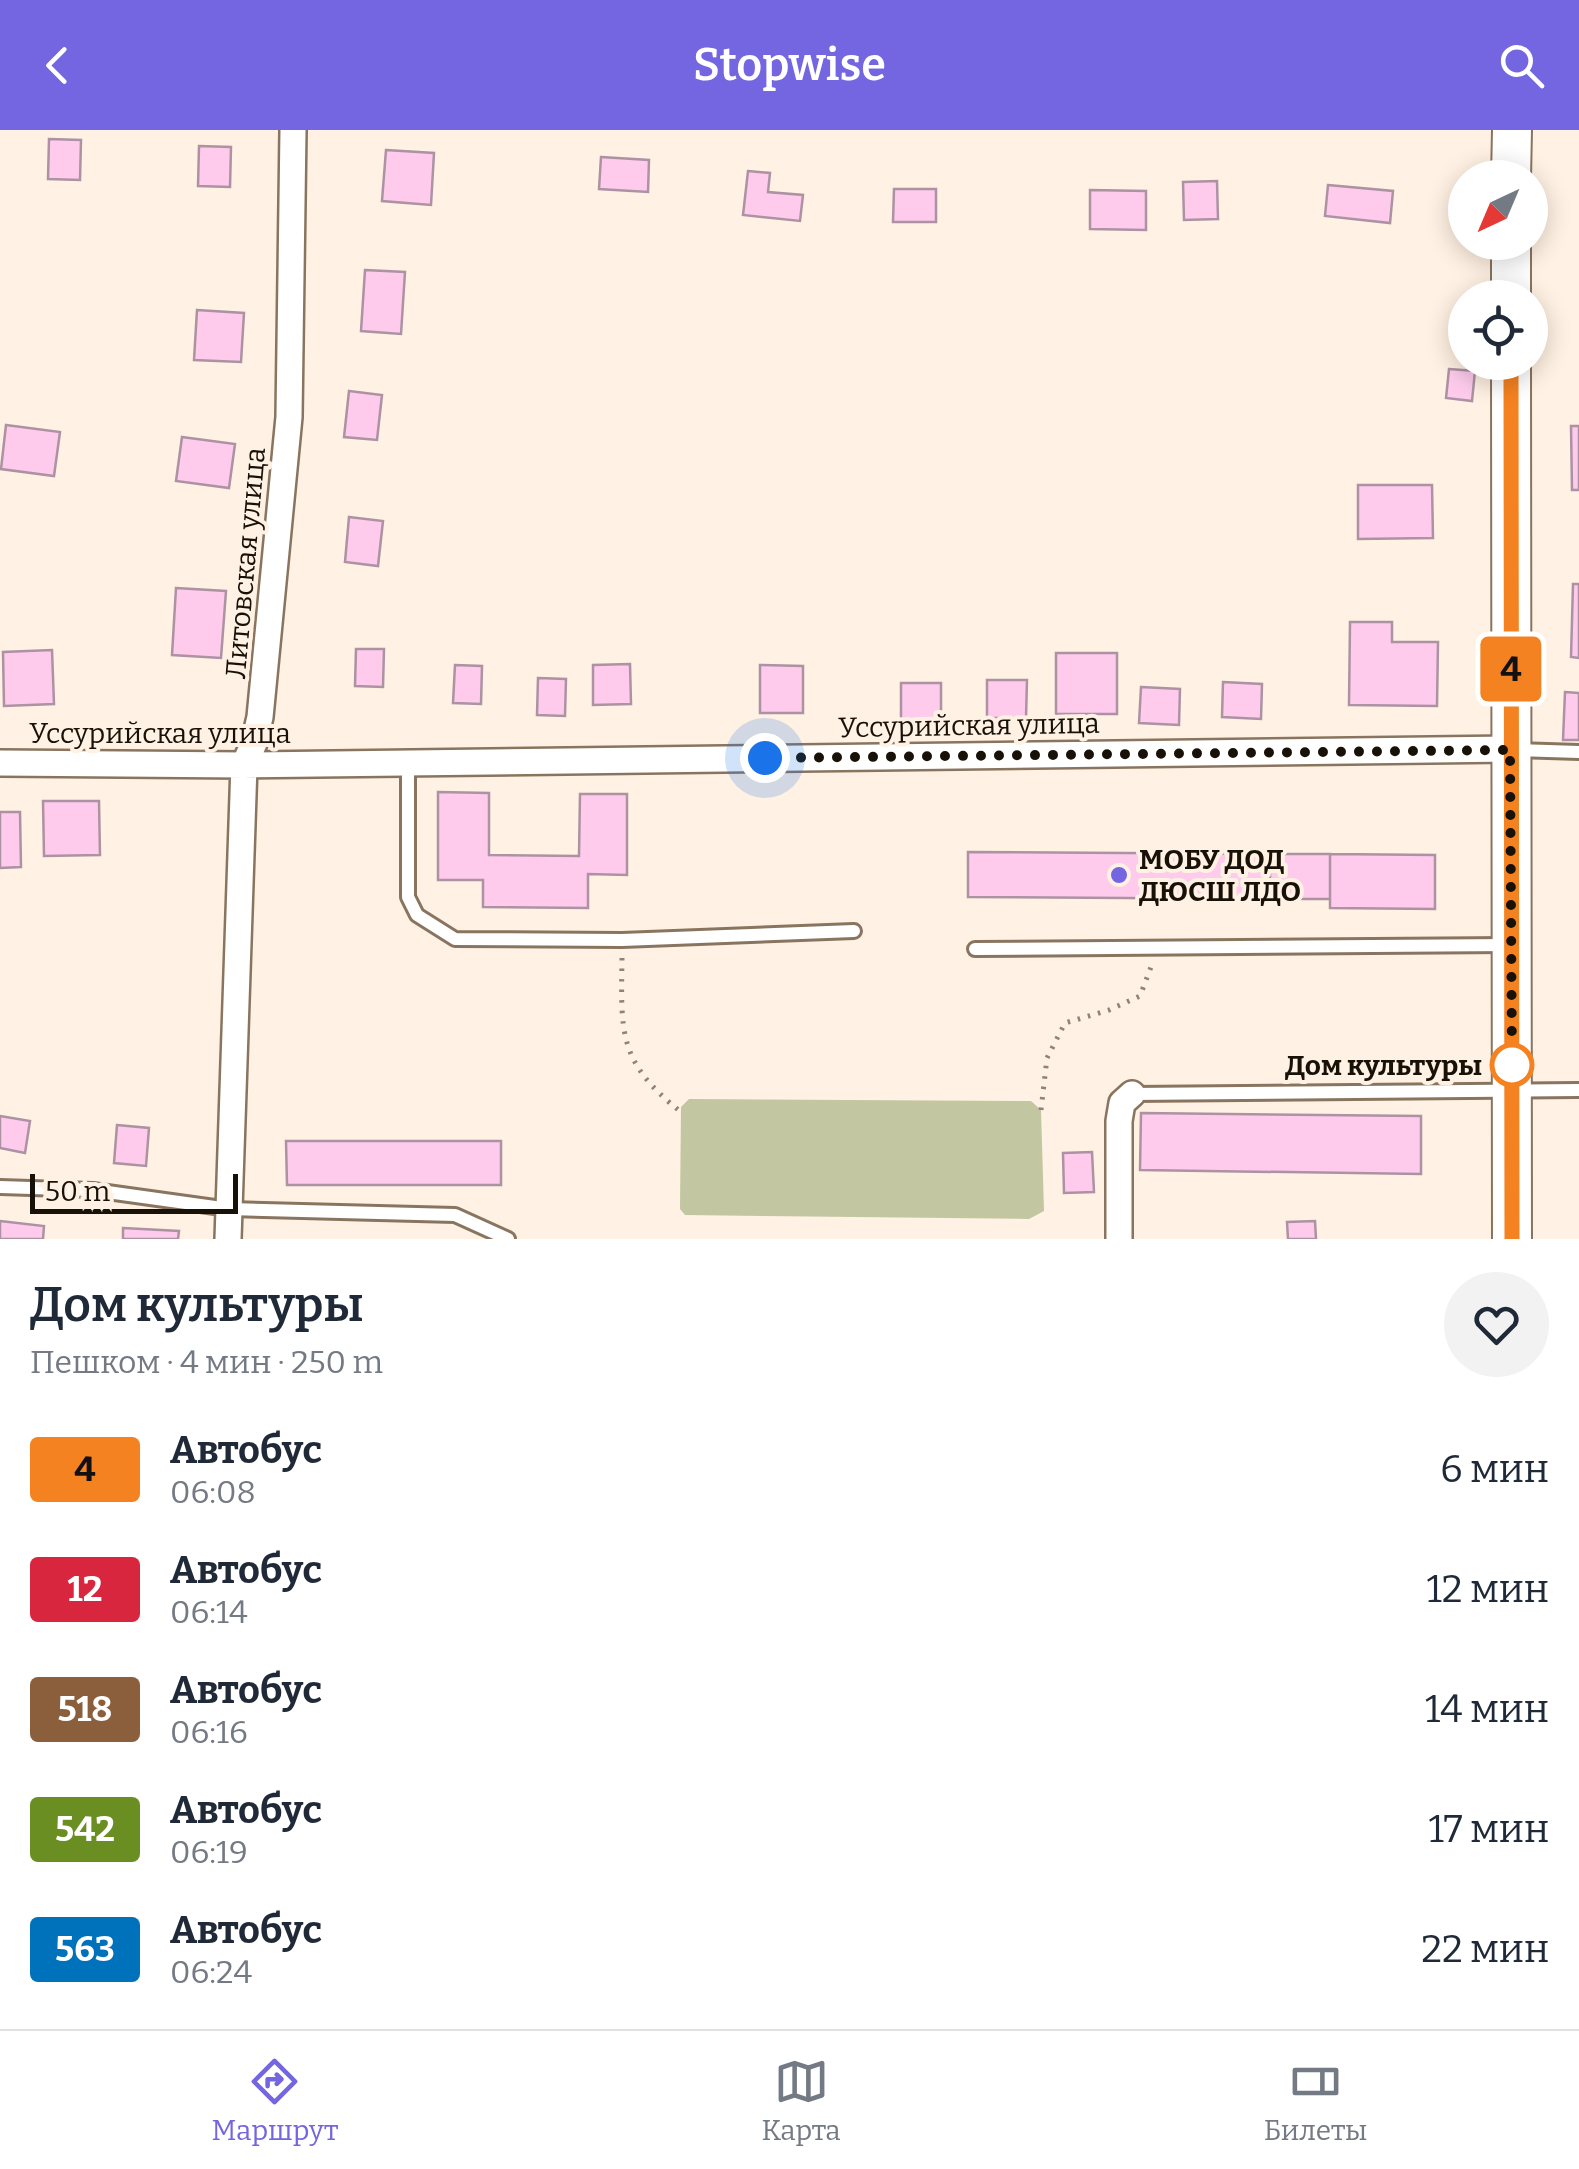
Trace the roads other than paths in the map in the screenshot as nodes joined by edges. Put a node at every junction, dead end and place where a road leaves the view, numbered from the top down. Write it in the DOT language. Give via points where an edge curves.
graph roads {
  1 [pos="293,130"];
  2 [pos="1512,130"];
  3 [pos="1512,160"];
  4 [pos="1511,380"];
  5 [pos="1510,750"];
  6 [pos="1579,752"];
  7 [pos="408,761"];
  8 [pos="0,763"];
  9 [pos="244,765"];
  10 [pos="854,931"];
  11 [pos="1512,945"];
  12 [pos="974,948"];
  13 [pos="1579,1090"];
  14 [pos="1512,1091"];
  15 [pos="1132,1094"];
  16 [pos="0,1187"];
  17 [pos="229,1209"];
  18 [pos="228,1239"];
  19 [pos="508,1239"];
  20 [pos="1119,1239"];
  21 [pos="1512,1239"];
  1 -- 9 [label="street, Литовская улица" via="289,417 260,716"];
  2 -- 3 [label="main road"];
  4 -- 5 [label="main road"];
  5 -- 6 [label="lane, Уссурийская улица"];
  5 -- 7 [label="street, Уссурийская улица"];
  5 -- 11 [label="main road"];
  7 -- 9 [label="street, Уссурийская улица"];
  7 -- 10 [label="lane" via="408,897 417,915 455,939"];
  8 -- 9 [label="street, Уссурийская улица"];
  9 -- 17 [label="street, Литовская улица"];
  11 -- 12 [label="lane"];
  11 -- 14 [label="main road"];
  13 -- 14 [label="lane"];
  14 -- 15 [label="lane"];
  14 -- 21 [label="main road"];
  15 -- 20 [label="street" via="1122,1103 1119,1121"];
  16 -- 17 [label="lane" via="93,1190"];
  17 -- 18 [label="street, Литовская улица"];
  17 -- 19 [label="lane" via="455,1216"];
}
